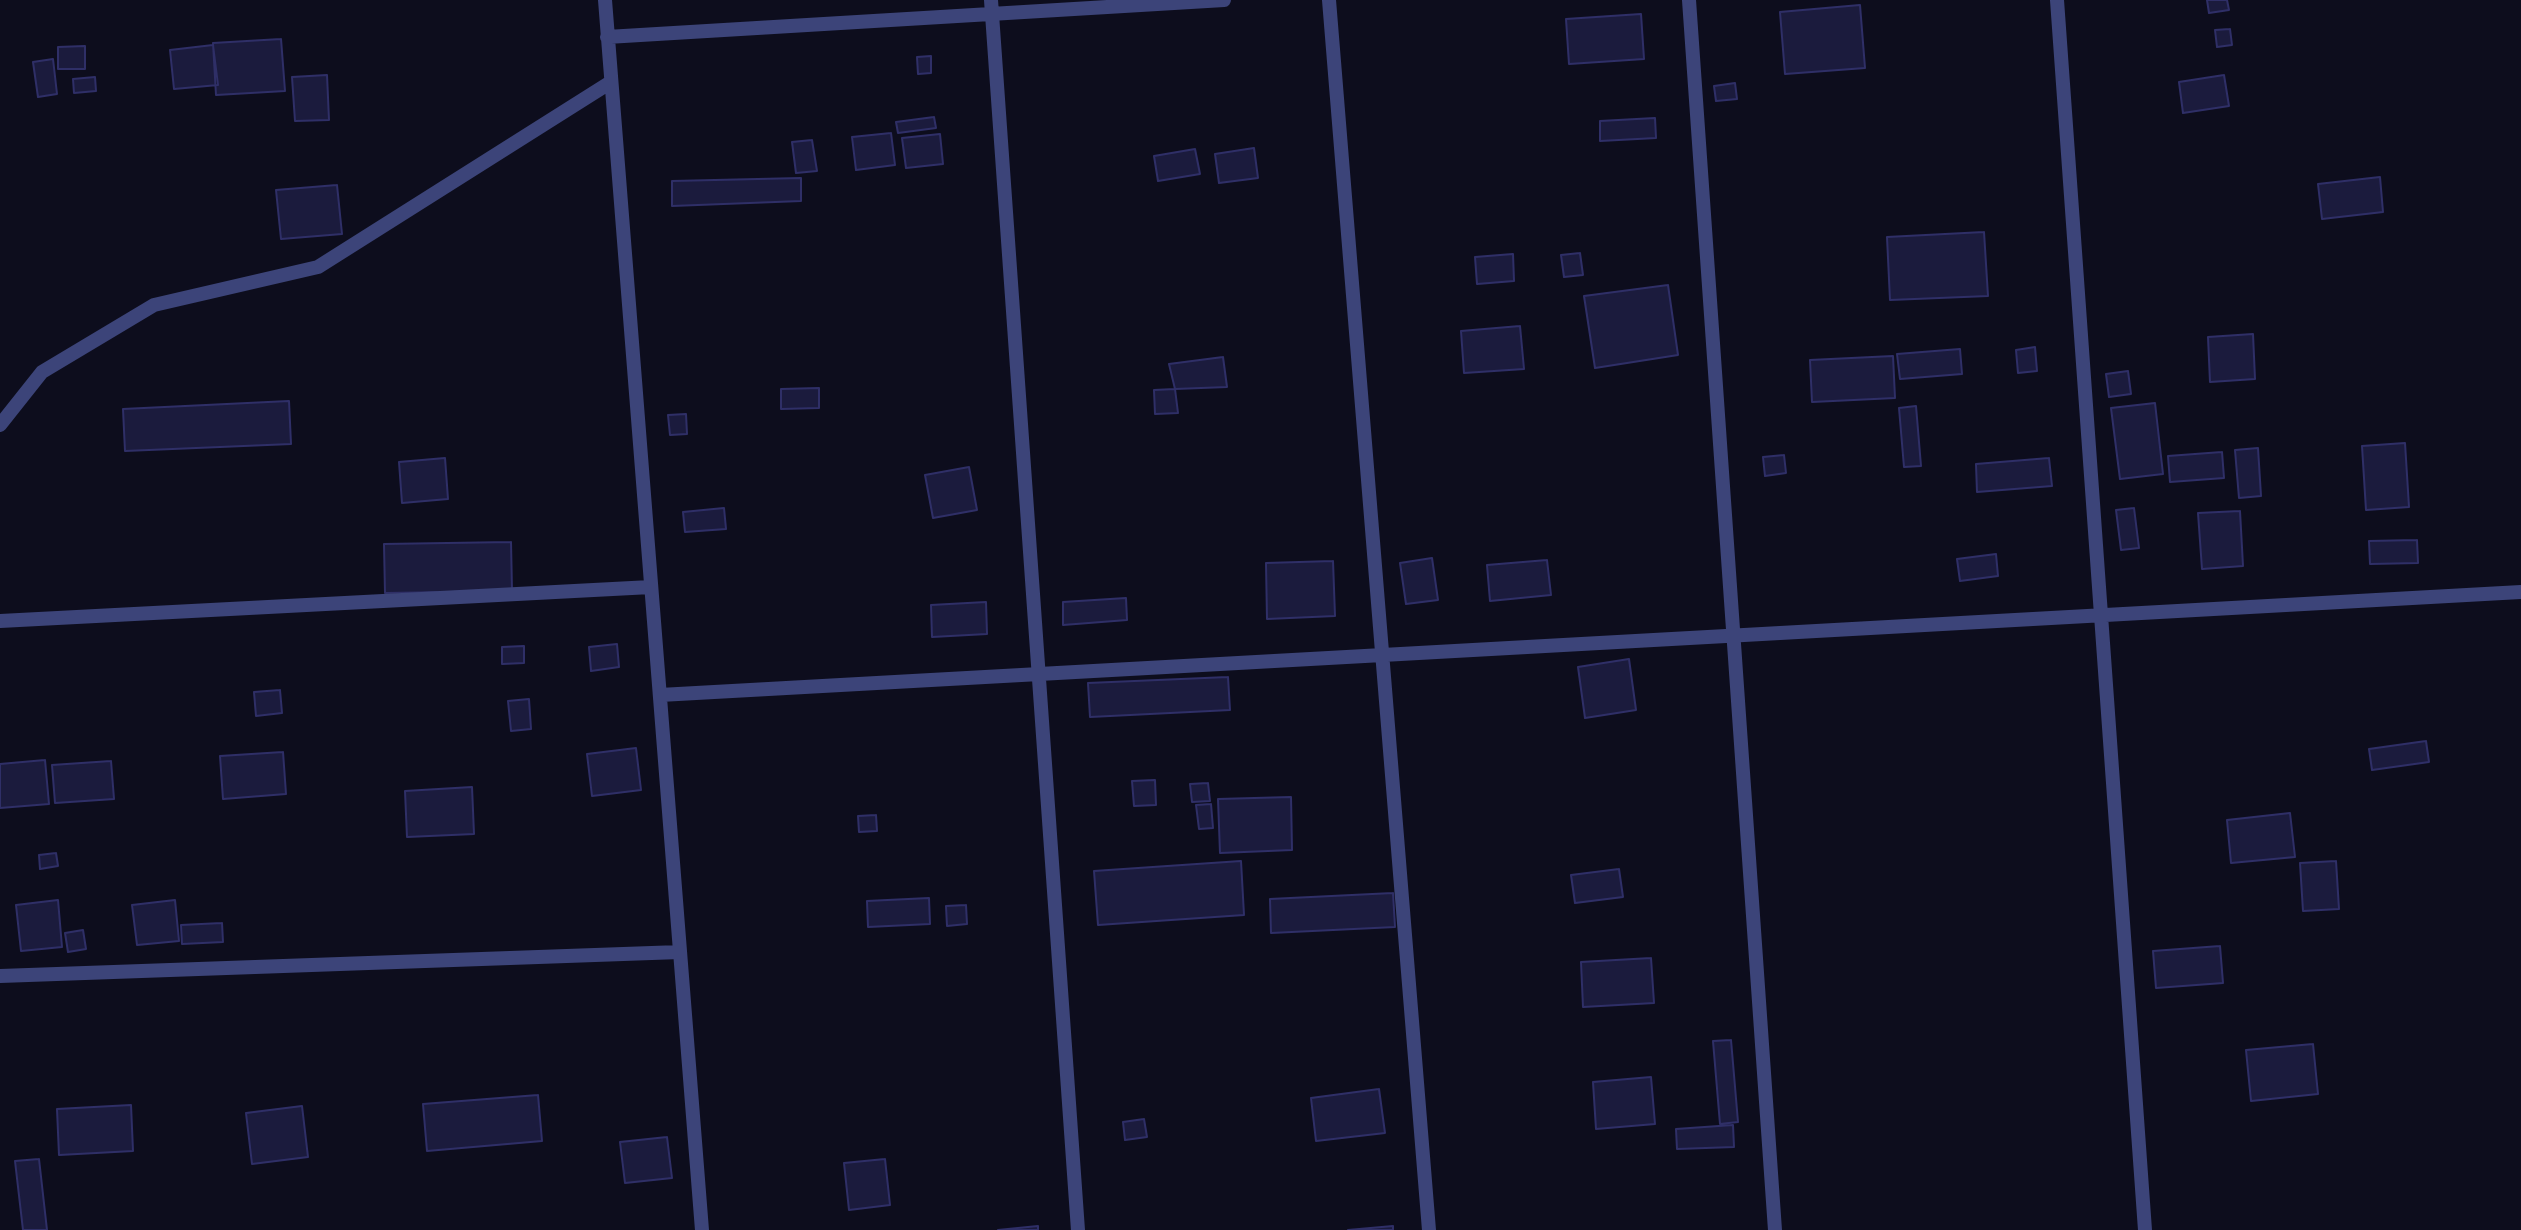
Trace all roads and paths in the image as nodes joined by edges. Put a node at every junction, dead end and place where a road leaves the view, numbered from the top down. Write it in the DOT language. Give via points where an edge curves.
graph roads {
  1 [pos="605,0"];
  2 [pos="1224,0"];
  3 [pos="1329,0"];
  4 [pos="1689,0"];
  5 [pos="2057,0"];
  6 [pos="991,7"];
  7 [pos="607,37"];
  8 [pos="611,82"];
  9 [pos="0,425"];
  10 [pos="651,587"];
  11 [pos="2521,592"];
  12 [pos="2101,615"];
  13 [pos="0,621"];
  14 [pos="1733,636"];
  15 [pos="1383,655"];
  16 [pos="1039,674"];
  17 [pos="660,695"];
  18 [pos="680,952"];
  19 [pos="0,976"];
  20 [pos="702,1230"];
  21 [pos="1078,1230"];
  22 [pos="1429,1230"];
  23 [pos="1775,1230"];
  24 [pos="2145,1230"];
  1 -- 7 [label="street"];
  2 -- 6 [label="street"];
  3 -- 15 [label="street"];
  4 -- 14 [label="street"];
  5 -- 12 [label="street"];
  6 -- 7 [label="street"];
  6 -- 16 [label="street"];
  7 -- 8 [label="street"];
  8 -- 9 [label="street" via="318,267 154,305 42,372"];
  8 -- 10 [label="street"];
  10 -- 13 [label="street"];
  10 -- 17 [label="street"];
  11 -- 12 [label="street"];
  12 -- 14 [label="street"];
  12 -- 24 [label="street"];
  14 -- 15 [label="street"];
  14 -- 23 [label="street"];
  15 -- 16 [label="street"];
  15 -- 22 [label="street"];
  16 -- 17 [label="street"];
  16 -- 21 [label="street"];
  17 -- 18 [label="street"];
  18 -- 19 [label="street"];
  18 -- 20 [label="street"];
}
